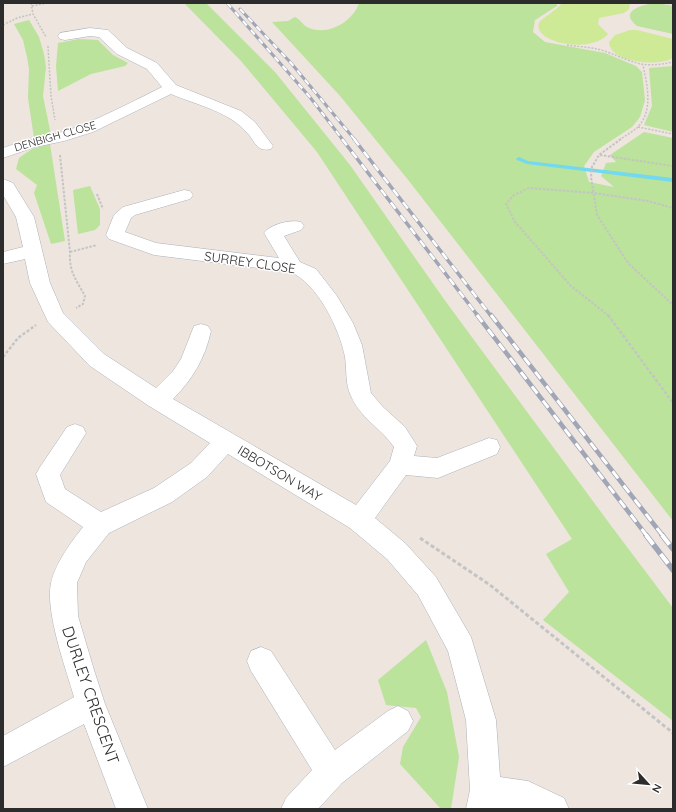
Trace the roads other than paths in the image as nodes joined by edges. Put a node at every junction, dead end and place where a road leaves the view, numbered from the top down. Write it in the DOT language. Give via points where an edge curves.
graph roads {
  1 [pos="65,36"];
  2 [pos="171,88"];
  3 [pos="265,146"];
  4 [pos="3,153"];
  5 [pos="3,184"];
  6 [pos="184,195"];
  7 [pos="294,226"];
  8 [pos="32,251"];
  9 [pos="3,258"];
  10 [pos="292,266"];
  11 [pos="201,331"];
  12 [pos="157,400"];
  13 [pos="76,433"];
  14 [pos="226,441"];
  15 [pos="489,448"];
  16 [pos="400,465"];
  17 [pos="359,520"];
  18 [pos="100,525"];
  19 [pos="261,661"];
  20 [pos="90,704"];
  21 [pos="398,721"];
  22 [pos="3,752"];
  23 [pos="331,772"];
  24 [pos="483,799"];
  25 [pos="132,809"];
  26 [pos="297,809"];
  27 [pos="552,809"];
  1 -- 2 [label="street" via="90,32 103,33 122,51 152,66"];
  2 -- 3 [label="street" via="242,119"];
  2 -- 4 [label="street, DENBIGH CLOSE" via="98,125"];
  5 -- 8 [label="street, IBBOTSON WAY" via="25,217"];
  6 -- 10 [label="street, SURREY CLOSE" via="129,210 123,215 110,239 154,249"];
  7 -- 10 [label="street" via="273,233"];
  8 -- 9 [label="street"];
  8 -- 12 [label="street, IBBOTSON WAY" via="40,283 55,317 97,360"];
  10 -- 16 [label="street, SURREY CLOSE" via="308,272 326,295 345,327 355,356 356,385 364,402 400,434 406,446"];
  11 -- 12 [label="street" via="197,352 186,371"];
  12 -- 14 [label="street, IBBOTSON WAY"];
  13 -- 18 [label="street" via="48,474 55,495"];
  14 -- 17 [label="street, IBBOTSON WAY"];
  14 -- 18 [label="street, DURLEY CRESCENT" via="199,470 163,494"];
  15 -- 16 [label="street" via="438,468"];
  16 -- 17 [label="street, SURREY CLOSE"];
  17 -- 24 [label="street, IBBOTSON WAY" via="396,551 427,586 461,647 481,720"];
  18 -- 20 [label="street, DURLEY CRESCENT" via="76,555 64,583 64,616"];
  19 -- 23 [label="street"];
  20 -- 22 [label="street"];
  20 -- 25 [label="street, DURLEY CRESCENT"];
  21 -- 23 [label="street"];
  23 -- 26 [label="street"];
  24 -- 27 [label="street" via="528,797"];
}
